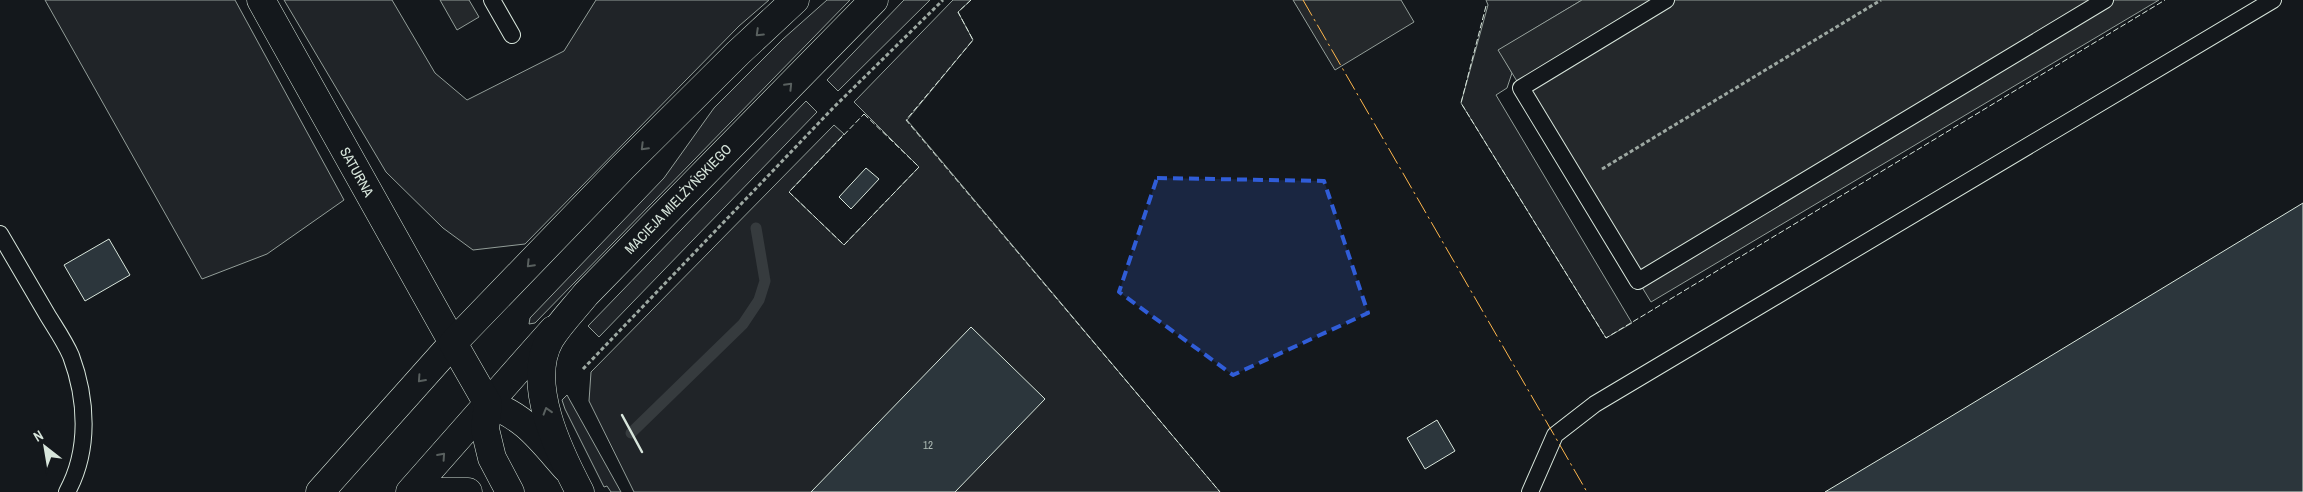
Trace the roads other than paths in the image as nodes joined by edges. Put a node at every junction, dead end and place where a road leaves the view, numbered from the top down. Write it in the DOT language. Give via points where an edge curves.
graph roads {
  1 [pos="261,0"];
  2 [pos="492,0"];
  3 [pos="795,0"];
  4 [pos="874,0"];
  5 [pos="1666,0"];
  6 [pos="2105,0"];
  7 [pos="2273,0"];
  8 [pos="512,35"];
  9 [pos="0,234"];
  10 [pos="586,294"];
  11 [pos="453,343"];
  12 [pos="488,404"];
  13 [pos="575,482"];
  14 [pos="67,492"];
  15 [pos="320,492"];
  16 [pos="410,492"];
  17 [pos="440,492"];
  18 [pos="468,492"];
  19 [pos="510,492"];
  20 [pos="1530,492"];
  1 -- 11 [label="street, SATURNA"];
  2 -- 8 [label="lane"];
  3 -- 11 [label="street, one-way" via="624,167"];
  10 -- 4 [label="street, MACIEJA MIELŻYŃSKIEGO, one-way"];
  5 -- 6 [label="lane" via="1521,88 1638,281"];
  7 -- 20 [label="lane" via="1595,404 1555,435"];
  9 -- 14 [label="lane" via="70,355 80,387 85,420 82,444"];
  10 -- 12 [label="street, MACIEJA MIELŻYŃSKIEGO"];
  13 -- 10 [label="street, one-way" via="540,389 541,364 550,340"];
  11 -- 12 [label="street"];
  11 -- 15 [label="street, one-way"];
  12 -- 13 [label="street" via="507,410 526,422"];
  16 -- 12 [label="street, MACIEJA MIELŻYŃSKIEGO, one-way"];
  12 -- 19 [label="street" via="485,429 492,458"];
  17 -- 18 [label="street"];
}
